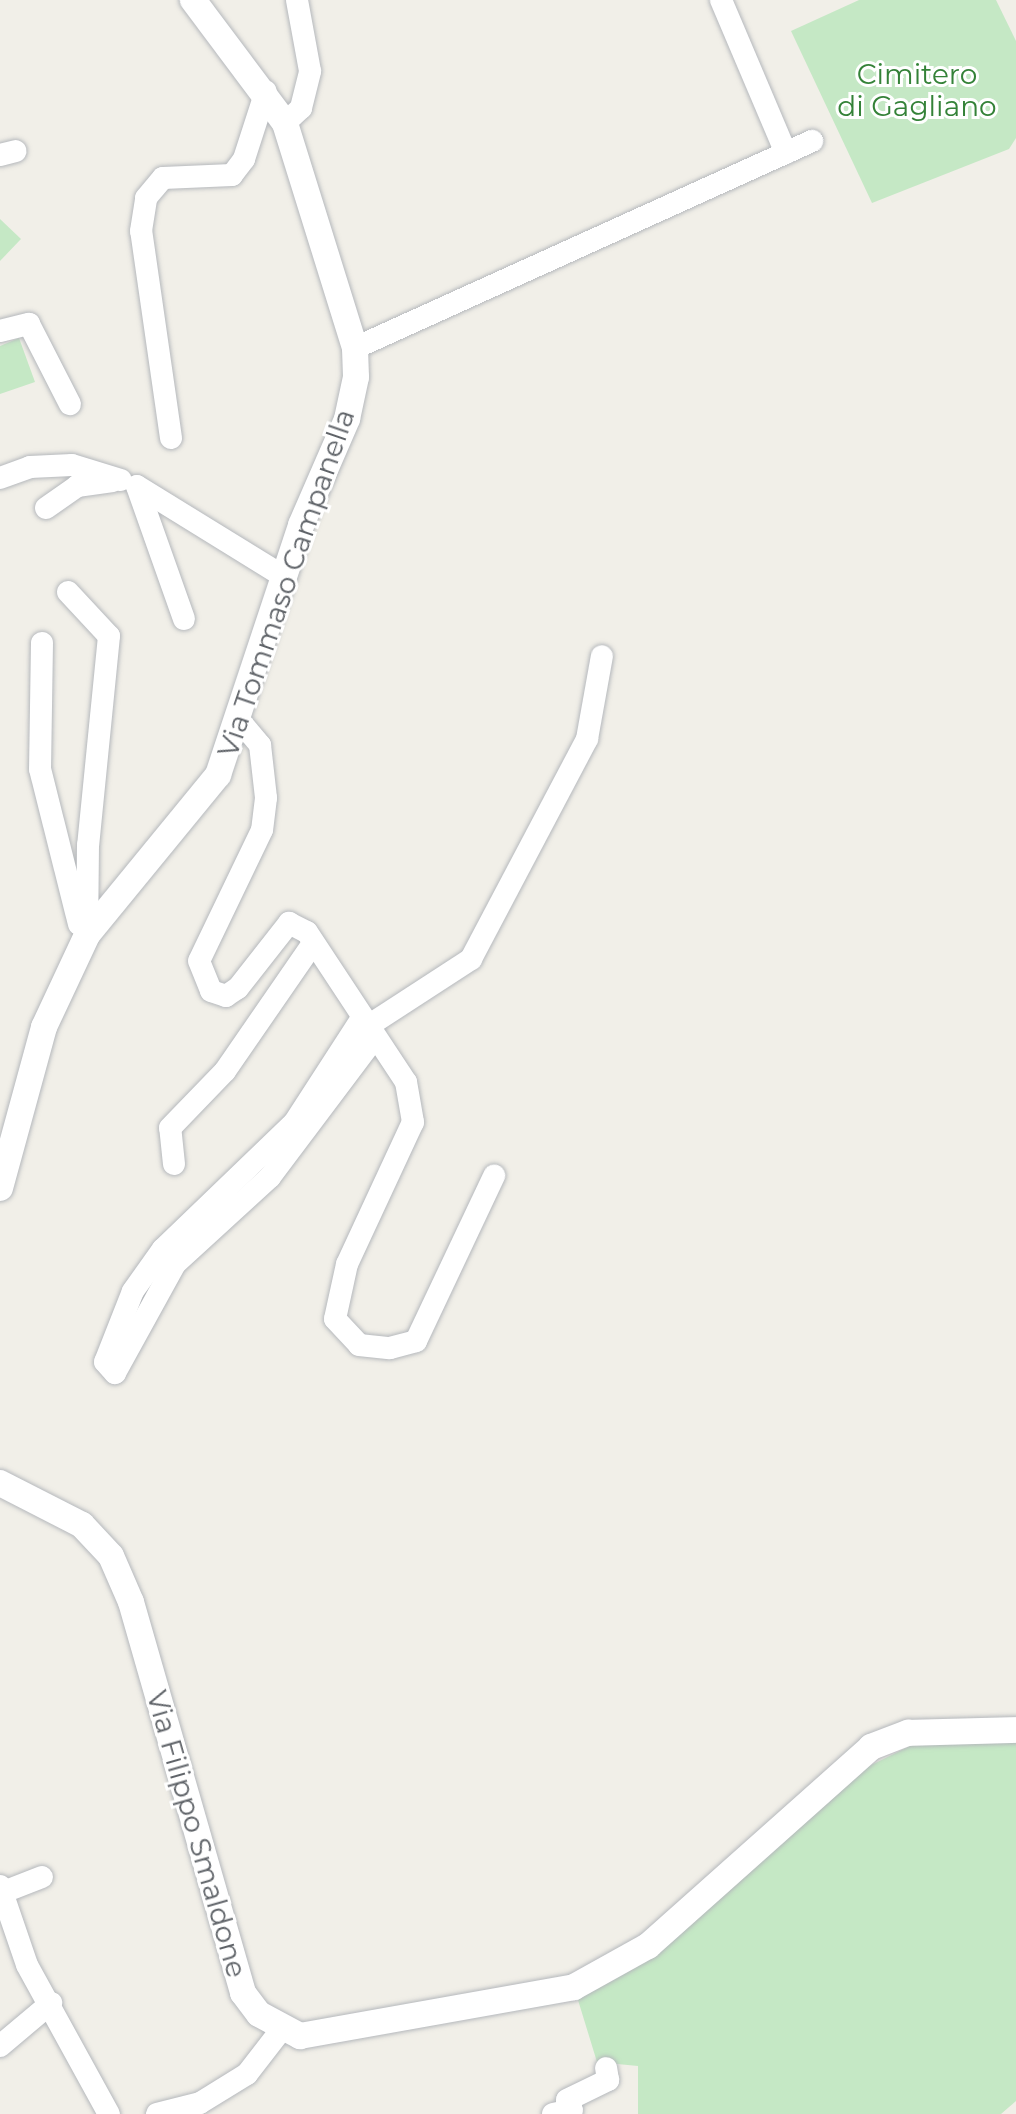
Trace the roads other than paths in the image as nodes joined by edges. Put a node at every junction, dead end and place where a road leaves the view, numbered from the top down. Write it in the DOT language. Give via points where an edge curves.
graph roads {
  1 [pos="193,0"];
  2 [pos="297,0"];
  3 [pos="721,0"];
  4 [pos="266,91"];
  5 [pos="285,123"];
  6 [pos="812,141"];
  7 [pos="786,153"];
  8 [pos="0,331"];
  9 [pos="355,348"];
  10 [pos="70,404"];
  11 [pos="171,438"];
  12 [pos="0,478"];
  13 [pos="129,483"];
  14 [pos="46,508"];
  15 [pos="286,578"];
  16 [pos="68,592"];
  17 [pos="184,619"];
  18 [pos="42,643"];
  19 [pos="602,656"];
  20 [pos="239,720"];
  21 [pos="86,940"];
  22 [pos="312,945"];
  23 [pos="368,1027"];
  24 [pos="174,1164"];
  25 [pos="494,1176"];
  26 [pos="1,1182"];
  27 [pos="0,1483"];
  28 [pos="1016,1730"];
  29 [pos="42,1877"];
  30 [pos="0,1886"];
  31 [pos="1,1893"];
  32 [pos="51,2003"];
  33 [pos="281,2030"];
  34 [pos="0,2046"];
  35 [pos="606,2068"];
  36 [pos="189,2108"];
  37 [pos="567,2113"];
  38 [pos="109,2114"];
  39 [pos="157,2114"];
  1 -- 4 [label="street, Via Tommaso Campanella"];
  2 -- 5 [label="street" via="310,71 301,108"];
  3 -- 7 [label="street"];
  4 -- 5 [label="street, Via Tommaso Campanella"];
  4 -- 11 [label="street" via="244,159 232,175 163,178 146,198 141,231"];
  5 -- 9 [label="street, Via Tommaso Campanella"];
  6 -- 7 [label="street"];
  7 -- 9 [label="street"];
  8 -- 10 [label="street" via="29,324"];
  9 -- 15 [label="street, Via Tommaso Campanella" via="347,419"];
  12 -- 13 [label="street" via="30,467 72,465"];
  13 -- 14 [label="street" via="77,486"];
  13 -- 15 [label="street"];
  13 -- 17 [label="street"];
  15 -- 20 [label="street, Via Tommaso Campanella"];
  16 -- 21 [label="street" via="109,636 88,845"];
  18 -- 21 [label="street" via="40,769"];
  19 -- 23 [label="street" via="587,739 471,959"];
  20 -- 21 [label="street, Via Tommaso Campanella" via="218,775"];
  20 -- 22 [label="street" via="260,745 262,830 199,961 211,991 226,996 289,923 307,932"];
  21 -- 26 [label="street, Via Tommaso Campanella" via="44,1027"];
  22 -- 23 [label="street"];
  22 -- 24 [label="street" via="225,1071 170,1128"];
  23 -- 23 [label="street" via="294,1123 163,1249 133,1291 105,1362 115,1373 175,1264 270,1177"];
  23 -- 25 [label="street" via="406,1082 413,1122 347,1264 335,1319 359,1345 390,1348 416,1341"];
  27 -- 33 [label="street, Via Filippo Smaldone" via="82,1525 111,1556 131,1602 243,1993"];
  28 -- 33 [label="street" via="908,1733 871,1747 648,1946 574,1987 317,2035"];
  29 -- 31 [label="street"];
  30 -- 31 [label="street"];
  31 -- 32 [label="street" via="27,1965"];
  32 -- 34 [label="street"];
  32 -- 38 [label="street"];
  33 -- 36 [label="street" via="247,2074"];
  35 -- 37 [label="street" via="608,2080 567,2100"];
  36 -- 39 [label="street"];
}
